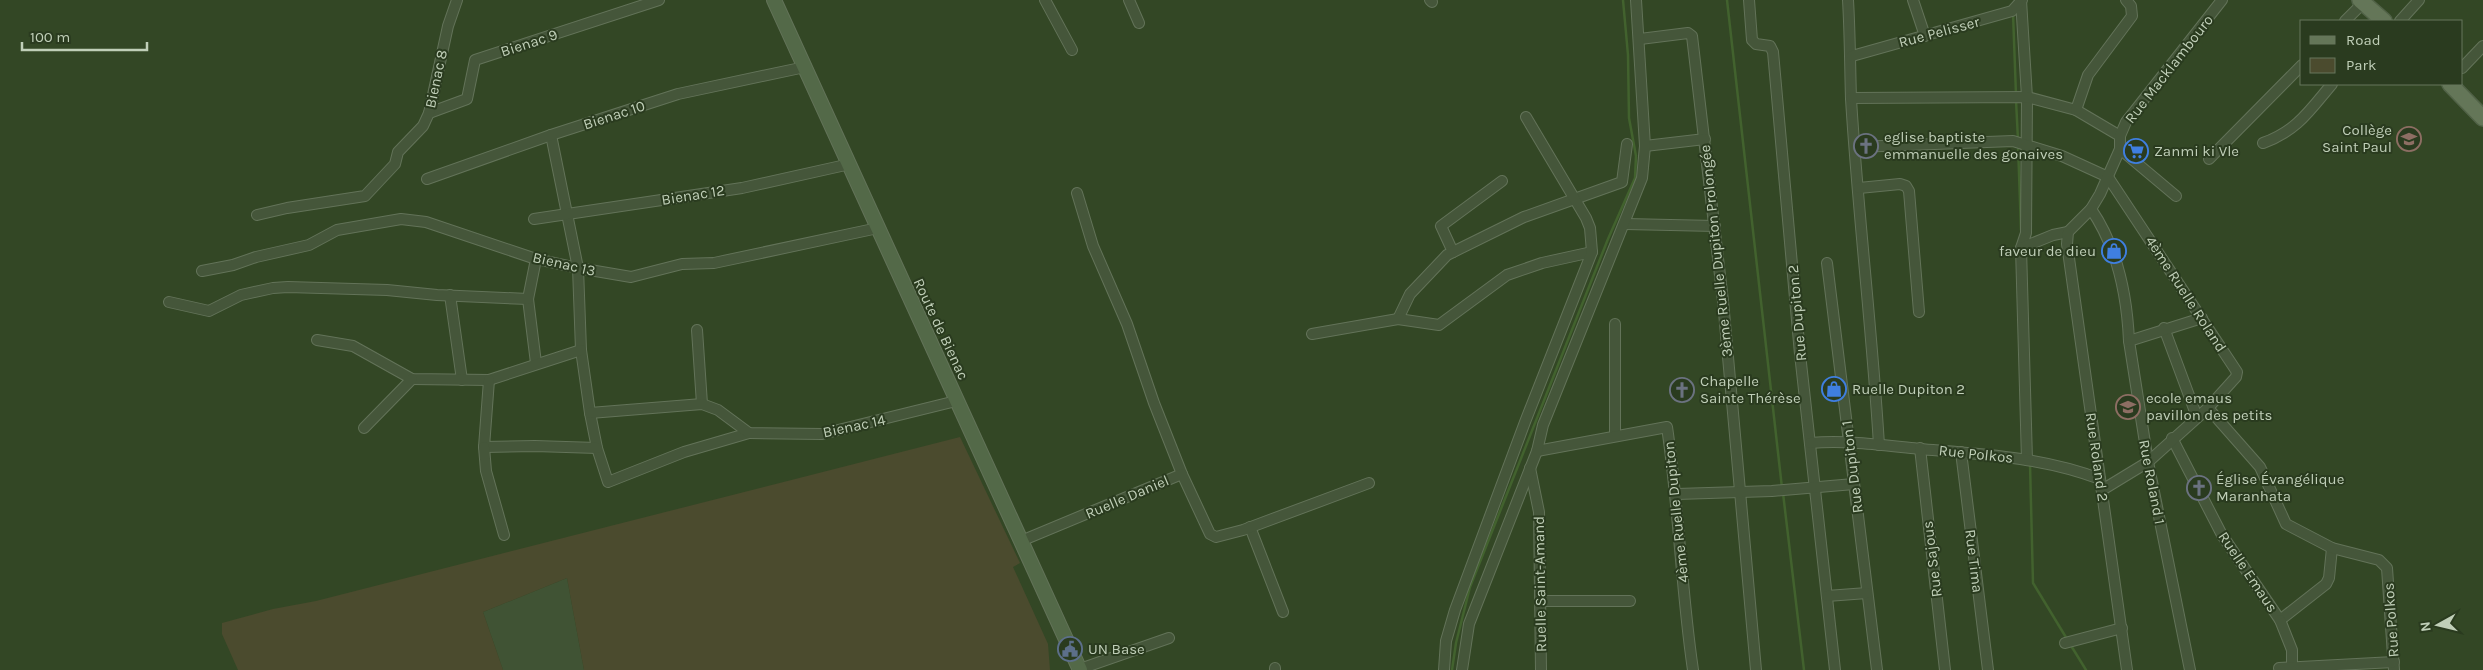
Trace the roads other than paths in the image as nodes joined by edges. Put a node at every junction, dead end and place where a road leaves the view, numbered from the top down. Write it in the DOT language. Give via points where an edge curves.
graph roads {
  1 [pos="457,0"];
  2 [pos="659,0"];
  3 [pos="774,0"];
  4 [pos="1045,0"];
  5 [pos="1129,0"];
  6 [pos="1636,0"];
  7 [pos="1749,0"];
  8 [pos="1848,0"];
  9 [pos="1913,0"];
  10 [pos="2022,0"];
  11 [pos="2126,0"];
  12 [pos="2222,0"];
  13 [pos="2419,0"];
  14 [pos="2361,2"];
  15 [pos="2346,20"];
  16 [pos="2383,20"];
  17 [pos="2401,20"];
  18 [pos="1139,23"];
  19 [pos="1925,36"];
  20 [pos="1640,39"];
  21 [pos="2483,46"];
  22 [pos="1072,50"];
  23 [pos="1852,56"];
  24 [pos="805,66"];
  25 [pos="2300,67"];
  26 [pos="2463,67"];
  27 [pos="2331,85"];
  28 [pos="2451,85"];
  29 [pos="2027,97"];
  30 [pos="1851,98"];
  31 [pos="2076,110"];
  32 [pos="429,113"];
  33 [pos="1526,117"];
  34 [pos="2483,118"];
  35 [pos="552,135"];
  36 [pos="2120,136"];
  37 [pos="1705,139"];
  38 [pos="2026,143"];
  39 [pos="2263,143"];
  40 [pos="1627,144"];
  41 [pos="1645,146"];
  42 [pos="1856,147"];
  43 [pos="2120,150"];
  44 [pos="2209,158"];
  45 [pos="850,164"];
  46 [pos="2108,177"];
  47 [pos="427,179"];
  48 [pos="1502,181"];
  49 [pos="1859,188"];
  50 [pos="1077,193"];
  51 [pos="2176,196"];
  52 [pos="1574,197"];
  53 [pos="2091,209"];
  54 [pos="566,215"];
  55 [pos="257,216"];
  56 [pos="534,219"];
  57 [pos="1626,224"];
  58 [pos="1715,226"];
  59 [pos="878,228"];
  60 [pos="2068,232"];
  61 [pos="2021,248"];
  62 [pos="1453,252"];
  63 [pos="1592,252"];
  64 [pos="536,259"];
  65 [pos="1827,264"];
  66 [pos="578,268"];
  67 [pos="202,271"];
  68 [pos="450,295"];
  69 [pos="528,299"];
  70 [pos="169,302"];
  71 [pos="1919,312"];
  72 [pos="2202,318"];
  73 [pos="1398,319"];
  74 [pos="1615,324"];
  75 [pos="2164,328"];
  76 [pos="697,330"];
  77 [pos="1312,334"];
  78 [pos="317,340"];
  79 [pos="2129,341"];
  80 [pos="580,350"];
  81 [pos="536,364"];
  82 [pos="412,379"];
  83 [pos="462,380"];
  84 [pos="489,380"];
  85 [pos="956,402"];
  86 [pos="702,404"];
  87 [pos="2208,408"];
  88 [pos="590,413"];
  89 [pos="2197,417"];
  90 [pos="364,428"];
  91 [pos="749,433"];
  92 [pos="1615,436"];
  93 [pos="2172,438"];
  94 [pos="1849,442"];
  95 [pos="1810,443"];
  96 [pos="1879,445"];
  97 [pos="484,447"];
  98 [pos="597,448"];
  99 [pos="1920,448"];
  100 [pos="1537,451"];
  101 [pos="1961,452"];
  102 [pos="2029,460"];
  103 [pos="2148,462"];
  104 [pos="1530,468"];
  105 [pos="1182,474"];
  106 [pos="1369,483"];
  107 [pos="1854,484"];
  108 [pos="2101,484"];
  109 [pos="1815,488"];
  110 [pos="1739,492"];
  111 [pos="1677,494"];
  112 [pos="1250,527"];
  113 [pos="504,535"];
  114 [pos="1021,541"];
  115 [pos="2332,548"];
  116 [pos="1867,593"];
  117 [pos="1827,596"];
  118 [pos="1540,601"];
  119 [pos="1630,601"];
  120 [pos="1283,612"];
  121 [pos="2280,620"];
  122 [pos="2122,628"];
  123 [pos="1169,638"];
  124 [pos="2070,641"];
  125 [pos="2394,666"];
  126 [pos="2292,667"];
  127 [pos="2279,668"];
  128 [pos="1080,670"];
  129 [pos="1444,670"];
  130 [pos="1462,670"];
  131 [pos="1541,670"];
  132 [pos="1693,670"];
  133 [pos="1756,670"];
  134 [pos="1835,670"];
  135 [pos="1877,670"];
  136 [pos="1945,670"];
  137 [pos="1988,670"];
  138 [pos="2126,670"];
  139 [pos="2190,670"];
  1 -- 32 [label="street, Bienac 8"];
  2 -- 32 [label="street, Bienac 9" via="475,60 467,99"];
  3 -- 24 [label="main road, Route de Bienac"];
  4 -- 22 [label="street"];
  5 -- 18 [label="street"];
  6 -- 20 [label="street"];
  7 -- 95 [label="street, Rue Dupiton 2" via="1752,40 1756,44 1770,46 1773,52"];
  8 -- 23 [label="street"];
  9 -- 19 [label="street"];
  10 -- 19 [label="street, Rue Pelisser" via="2012,11"];
  10 -- 29 [label="street"];
  11 -- 31 [label="street" via="2131,6 2132,16 2088,75"];
  12 -- 36 [label="street, Rue Macklambouro" via="2126,122"];
  13 -- 17 [label="street"];
  14 -- 15 [label="street"];
  14 -- 16 [label="main road"];
  19 -- 23 [label="street, Rue Pelisser"];
  20 -- 37 [label="street, 3ème Ruelle Dupiton Prolongée" via="1688,33 1692,36"];
  20 -- 41 [label="street"];
  21 -- 26 [label="street"];
  23 -- 30 [label="street"];
  24 -- 35 [label="street, Bienac 10" via="678,94"];
  24 -- 45 [label="main road, Route de Bienac"];
  25 -- 44 [label="street"];
  27 -- 39 [label="street" via="2290,130"];
  28 -- 34 [label="main road"];
  29 -- 30 [label="street"];
  29 -- 31 [label="street"];
  29 -- 38 [label="street"];
  30 -- 42 [label="street"];
  31 -- 36 [label="street"];
  32 -- 55 [label="street, Bienac 8" via="423,126 398,152 395,164 365,196"];
  33 -- 52 [label="street"];
  35 -- 47 [label="street, Bienac 10"];
  35 -- 54 [label="street"];
  36 -- 43 [label="street, Rue Macklambouro"];
  37 -- 41 [label="street"];
  37 -- 58 [label="street, 3ème Ruelle Dupiton Prolongée"];
  38 -- 42 [label="street"];
  38 -- 46 [label="street"];
  38 -- 61 [label="street" via="2026,233"];
  40 -- 52 [label="street" via="1622,182"];
  41 -- 57 [label="street" via="1642,178"];
  42 -- 49 [label="street"];
  43 -- 46 [label="street, Rue Macklambouro"];
  43 -- 51 [label="street"];
  45 -- 54 [label="street, Bienac 12" via="742,188"];
  45 -- 59 [label="main road, Route de Bienac"];
  46 -- 53 [label="street, Rue Macklambouro"];
  46 -- 72 [label="street, 4ème Ruelle Roland"];
  48 -- 62 [label="street" via="1442,226"];
  49 -- 71 [label="street" via="1900,184 1909,191"];
  49 -- 96 [label="street"];
  50 -- 105 [label="street" via="1093,246 1127,324"];
  52 -- 62 [label="street"];
  52 -- 63 [label="street" via="1590,228"];
  53 -- 60 [label="street, Rue Macklambouro"];
  53 -- 79 [label="street, Rue Roland 1" via="2104,228 2114,252"];
  54 -- 56 [label="street, Bienac 12"];
  54 -- 66 [label="street"];
  57 -- 58 [label="street"];
  57 -- 100 [label="street" via="1544,425"];
  58 -- 110 [label="street, 3ème Ruelle Dupiton Prolongée"];
  59 -- 66 [label="street, Bienac 13" via="714,263 682,264 631,277"];
  59 -- 85 [label="main road, Route de Bienac"];
  60 -- 61 [label="street"];
  60 -- 108 [label="street, Rue Roland 2" via="2067,244"];
  61 -- 102 [label="street"];
  62 -- 73 [label="street" via="1410,294"];
  63 -- 73 [label="street" via="1507,275 1439,325"];
  63 -- 129 [label="street" via="1458,602 1446,641"];
  64 -- 66 [label="street, Bienac 13"];
  64 -- 67 [label="street, Bienac 13" via="426,222 401,219 337,230 309,245"];
  64 -- 69 [label="street"];
  65 -- 94 [label="street, Rue Dupiton 1"];
  66 -- 80 [label="street"];
  68 -- 69 [label="street"];
  68 -- 70 [label="street" via="273,288 230,299 209,311"];
  68 -- 83 [label="street"];
  69 -- 81 [label="street"];
  72 -- 75 [label="street"];
  72 -- 87 [label="street, 4ème Ruelle Roland" via="2237,374"];
  73 -- 77 [label="street"];
  74 -- 92 [label="street"];
  75 -- 79 [label="street"];
  75 -- 89 [label="street"];
  76 -- 86 [label="street"];
  78 -- 82 [label="street" via="353,346"];
  79 -- 103 [label="street, Rue Roland 1"];
  80 -- 81 [label="street"];
  80 -- 88 [label="street"];
  81 -- 84 [label="street"];
  82 -- 83 [label="street"];
  82 -- 90 [label="street"];
  83 -- 84 [label="street"];
  84 -- 97 [label="street"];
  85 -- 91 [label="street, Bienac 14" via="822,434"];
  85 -- 114 [label="main road, Route de Bienac"];
  86 -- 88 [label="street"];
  86 -- 91 [label="street" via="718,410"];
  87 -- 89 [label="street"];
  87 -- 115 [label="street, Rue Polkos" via="2260,467 2286,524"];
  88 -- 98 [label="street"];
  89 -- 93 [label="street"];
  91 -- 98 [label="street, Bienac 14" via="684,452 608,482"];
  92 -- 100 [label="street, 4ème Ruelle Dupiton"];
  92 -- 111 [label="street, 4ème Ruelle Dupiton" via="1667,427"];
  93 -- 103 [label="street"];
  93 -- 121 [label="street, Ruelle Emaus" via="2222,535"];
  94 -- 95 [label="street, Rue Polkos"];
  94 -- 96 [label="street, Rue Polkos"];
  94 -- 107 [label="street, Rue Dupiton 1"];
  95 -- 109 [label="street, Rue Dupiton 2"];
  96 -- 99 [label="street, Rue Polkos"];
  97 -- 98 [label="street"];
  97 -- 113 [label="street" via="486,471"];
  99 -- 101 [label="street, Rue Polkos"];
  99 -- 136 [label="street, Rue Sajous"];
  100 -- 104 [label="street"];
  101 -- 102 [label="street, Rue Polkos"];
  101 -- 137 [label="street, Rue Tima"];
  102 -- 108 [label="street, Rue Polkos"];
  103 -- 108 [label="street"];
  103 -- 139 [label="street, Rue Roland 1"];
  104 -- 118 [label="street, Ruelle Saint-Amand" via="1539,512"];
  104 -- 130 [label="street" via="1469,624"];
  105 -- 112 [label="street, Ruelle Daniel" via="1210,534 1223,536"];
  105 -- 114 [label="street, Ruelle Daniel"];
  106 -- 112 [label="street, Ruelle Daniel"];
  107 -- 109 [label="street"];
  107 -- 116 [label="street, Rue Dupiton 1"];
  108 -- 122 [label="street, Rue Roland 2"];
  109 -- 110 [label="street"];
  109 -- 117 [label="street, Rue Dupiton 2"];
  110 -- 111 [label="street"];
  110 -- 133 [label="street, 3ème Ruelle Dupiton Prolongée"];
  111 -- 132 [label="street, 4ème Ruelle Dupiton" via="1686,622"];
  112 -- 120 [label="street"];
  114 -- 128 [label="main road, Route de Bienac"];
  115 -- 121 [label="street, Ruelle Emaus" via="2326,584"];
  115 -- 125 [label="street, Rue Polkos" via="2379,560 2388,568"];
  116 -- 117 [label="street"];
  116 -- 135 [label="street, Rue Dupiton 1"];
  117 -- 134 [label="street, Rue Dupiton 2"];
  118 -- 119 [label="street"];
  118 -- 131 [label="street, Ruelle Saint-Amand"];
  121 -- 126 [label="street" via="2292,650"];
  122 -- 124 [label="street"];
  122 -- 138 [label="street, Rue Roland 2"];
  123 -- 128 [label="street"];
  125 -- 126 [label="street"];
  126 -- 127 [label="street"];
}
